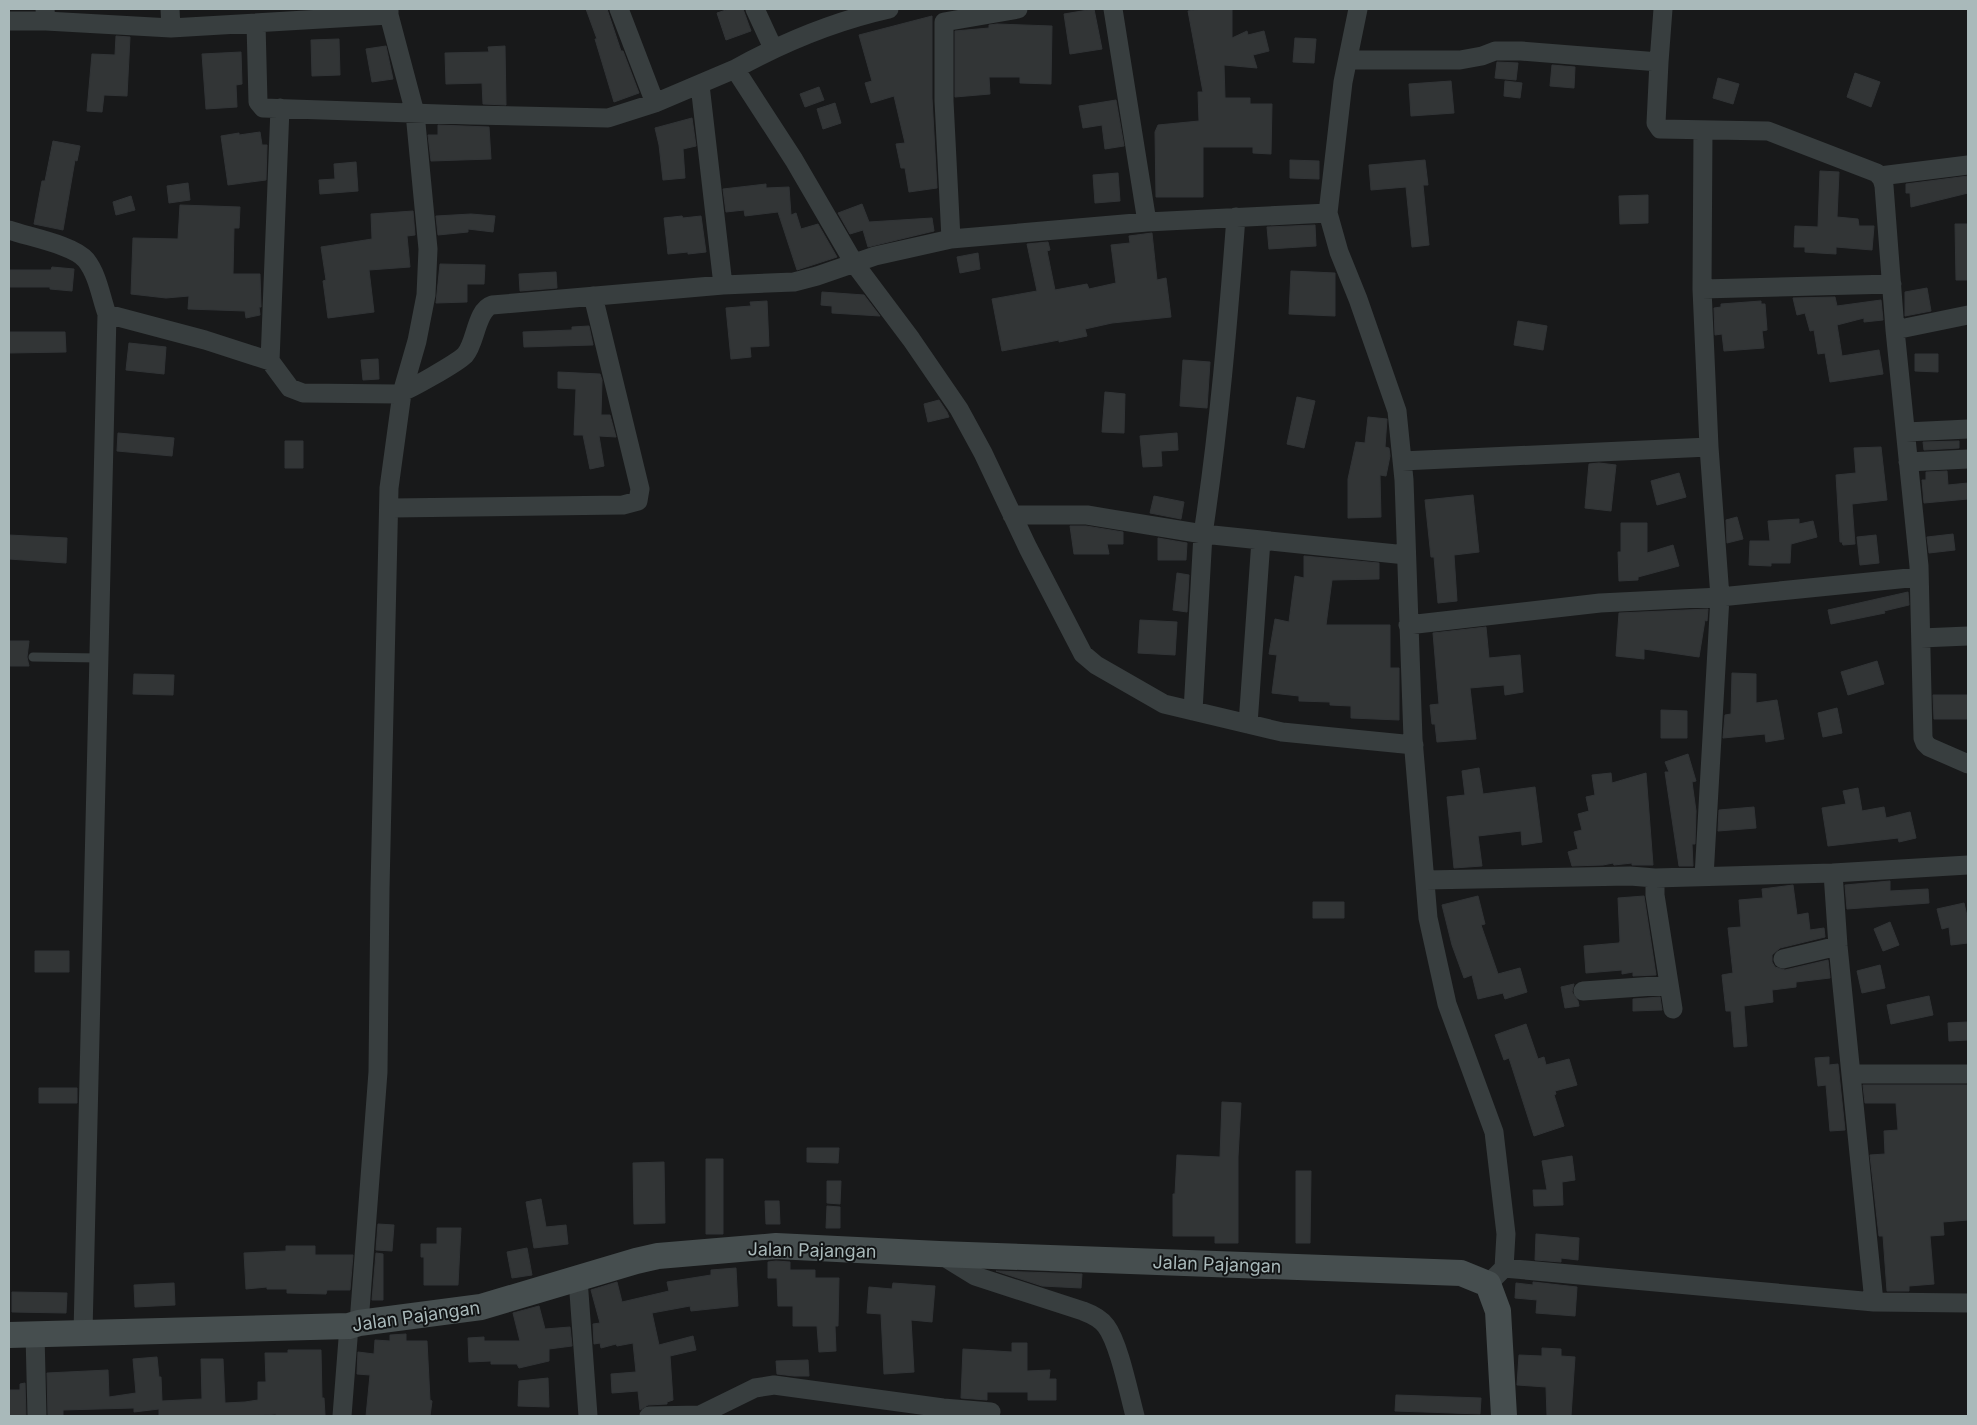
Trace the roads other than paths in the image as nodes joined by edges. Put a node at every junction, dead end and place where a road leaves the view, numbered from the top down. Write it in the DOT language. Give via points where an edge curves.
graph roads {
  1 [pos="170,9"];
  2 [pos="620,9"];
  3 [pos="755,9"];
  4 [pos="889,9"];
  5 [pos="1018,9"];
  6 [pos="1113,9"];
  7 [pos="1358,9"];
  8 [pos="1663,9"];
  9 [pos="389,12"];
  10 [pos="45,15"];
  11 [pos="942,15"];
  12 [pos="9,21"];
  13 [pos="256,23"];
  14 [pos="171,28"];
  15 [pos="773,48"];
  16 [pos="1349,60"];
  17 [pos="1659,62"];
  18 [pos="736,70"];
  19 [pos="700,85"];
  20 [pos="655,103"];
  21 [pos="280,108"];
  22 [pos="415,113"];
  23 [pos="1703,130"];
  24 [pos="1968,164"];
  25 [pos="1880,176"];
  26 [pos="1328,213"];
  27 [pos="1236,217"];
  28 [pos="1147,222"];
  29 [pos="9,230"];
  30 [pos="951,239"];
  31 [pos="854,263"];
  32 [pos="1892,284"];
  33 [pos="723,285"];
  34 [pos="1702,289"];
  35 [pos="593,296"];
  36 [pos="107,314"];
  37 [pos="1968,315"];
  38 [pos="1896,330"];
  39 [pos="270,361"];
  40 [pos="402,393"];
  41 [pos="1968,429"];
  42 [pos="1906,432"];
  43 [pos="1709,447"];
  44 [pos="1968,459"];
  45 [pos="1402,461"];
  46 [pos="1908,462"];
  47 [pos="388,507"];
  48 [pos="1012,515"];
  49 [pos="1203,534"];
  50 [pos="1261,540"];
  51 [pos="1406,555"];
  52 [pos="1919,577"];
  53 [pos="1720,598"];
  54 [pos="1408,625"];
  55 [pos="1968,636"];
  56 [pos="1920,638"];
  57 [pos="33,657"];
  58 [pos="99,658"];
  59 [pos="1193,711"];
  60 [pos="1248,724"];
  61 [pos="1414,745"];
  62 [pos="1968,764"];
  63 [pos="1968,865"];
  64 [pos="1833,873"];
  65 [pos="1704,877"];
  66 [pos="1655,878"];
  67 [pos="1426,880"];
  68 [pos="1838,946"];
  69 [pos="1783,959"];
  70 [pos="1669,985"];
  71 [pos="1583,991"];
  72 [pos="1673,1009"];
  73 [pos="1852,1074"];
  74 [pos="1968,1074"];
  75 [pos="940,1254"];
  76 [pos="1496,1276"];
  77 [pos="578,1279"];
  78 [pos="1874,1302"];
  79 [pos="1968,1303"];
  80 [pos="354,1324"];
  81 [pos="36,1334"];
  82 [pos="83,1334"];
  83 [pos="9,1335"];
  84 [pos="991,1412"];
  85 [pos="37,1416"];
  86 [pos="342,1416"];
  87 [pos="588,1416"];
  88 [pos="649,1416"];
  89 [pos="1135,1416"];
  90 [pos="1504,1416"];
  1 -- 14 [label="street"];
  2 -- 20 [label="street"];
  3 -- 15 [label="street"];
  4 -- 15 [label="street"];
  5 -- 11 [label="street"];
  6 -- 28 [label="street"];
  7 -- 16 [label="street"];
  8 -- 17 [label="street"];
  9 -- 13 [label="street"];
  9 -- 22 [label="street"];
  10 -- 12 [label="street"];
  10 -- 14 [label="street" via="68,21"];
  11 -- 30 [label="street"];
  13 -- 14 [label="street"];
  13 -- 21 [label="street" via="258,102 263,108"];
  15 -- 18 [label="street"];
  16 -- 17 [label="street" via="1460,60 1504,51"];
  16 -- 26 [label="street" via="1343,82"];
  17 -- 23 [label="street" via="1657,125 1664,130"];
  18 -- 19 [label="street"];
  18 -- 31 [label="street" via="794,160"];
  19 -- 20 [label="street"];
  19 -- 33 [label="street"];
  20 -- 22 [label="street" via="608,118"];
  21 -- 22 [label="street"];
  21 -- 39 [label="street"];
  22 -- 40 [label="street" via="428,249 426,295"];
  23 -- 25 [label="street" via="1768,131"];
  23 -- 34 [label="street"];
  24 -- 25 [label="street"];
  25 -- 32 [label="street" via="1884,186"];
  26 -- 27 [label="street"];
  26 -- 45 [label="street" via="1397,411"];
  27 -- 28 [label="street"];
  27 -- 49 [label="street" via="1225,357"];
  28 -- 30 [label="street"];
  29 -- 36 [label="street" via="77,252 92,270"];
  30 -- 31 [label="street"];
  31 -- 33 [label="street" via="794,282"];
  31 -- 48 [label="street" via="959,409"];
  32 -- 34 [label="street"];
  32 -- 38 [label="street"];
  33 -- 35 [label="street"];
  34 -- 43 [label="street"];
  35 -- 40 [label="street" via="488,306 463,356"];
  35 -- 47 [label="street" via="640,489 638,500 613,505"];
  36 -- 39 [label="street"];
  36 -- 58 [label="street"];
  37 -- 38 [label="street"];
  38 -- 42 [label="street"];
  39 -- 40 [label="street" via="290,388 303,393"];
  40 -- 47 [label="street"];
  41 -- 42 [label="street"];
  42 -- 46 [label="street"];
  43 -- 45 [label="street"];
  43 -- 53 [label="street"];
  44 -- 46 [label="street"];
  45 -- 51 [label="street"];
  46 -- 52 [label="street"];
  47 -- 80 [label="street" via="378,1072"];
  48 -- 49 [label="street" via="1087,515"];
  48 -- 59 [label="street" via="1083,654 1096,665 1164,704"];
  49 -- 50 [label="street"];
  49 -- 59 [label="street"];
  50 -- 51 [label="street"];
  50 -- 60 [label="street"];
  51 -- 54 [label="street"];
  52 -- 53 [label="street"];
  52 -- 56 [label="street"];
  53 -- 54 [label="street" via="1600,603"];
  53 -- 65 [label="street"];
  54 -- 61 [label="street"];
  55 -- 56 [label="street"];
  56 -- 62 [label="street" via="1923,738 1929,747"];
  57 -- 58 [label="lane"];
  58 -- 82 [label="street"];
  59 -- 60 [label="street"];
  60 -- 61 [label="street" via="1282,732"];
  61 -- 67 [label="street"];
  63 -- 64 [label="street"];
  64 -- 65 [label="street"];
  64 -- 68 [label="street"];
  65 -- 66 [label="street"];
  66 -- 67 [label="street"];
  66 -- 70 [label="street"];
  67 -- 76 [label="street" via="1428,918 1447,1004 1494,1132 1506,1234"];
  68 -- 69 [label="street"];
  68 -- 73 [label="street"];
  70 -- 71 [label="street"];
  70 -- 72 [label="street"];
  73 -- 74 [label="street"];
  73 -- 78 [label="street"];
  75 -- 76 [label="main road, Jalan Pajangan"];
  75 -- 77 [label="main road, Jalan Pajangan" via="776,1246 658,1256"];
  75 -- 89 [label="street" via="975,1276 1083,1311 1106,1326 1114,1342"];
  76 -- 78 [label="street"];
  76 -- 90 [label="main road"];
  77 -- 80 [label="main road, Jalan Pajangan" via="481,1307"];
  77 -- 87 [label="street"];
  78 -- 79 [label="street"];
  80 -- 82 [label="main road, Jalan Pajangan"];
  80 -- 86 [label="street"];
  81 -- 82 [label="main road, Jalan Pajangan"];
  81 -- 83 [label="main road, Jalan Pajangan"];
  81 -- 85 [label="street"];
  84 -- 88 [label="street" via="774,1385 755,1388 700,1415"];
}
